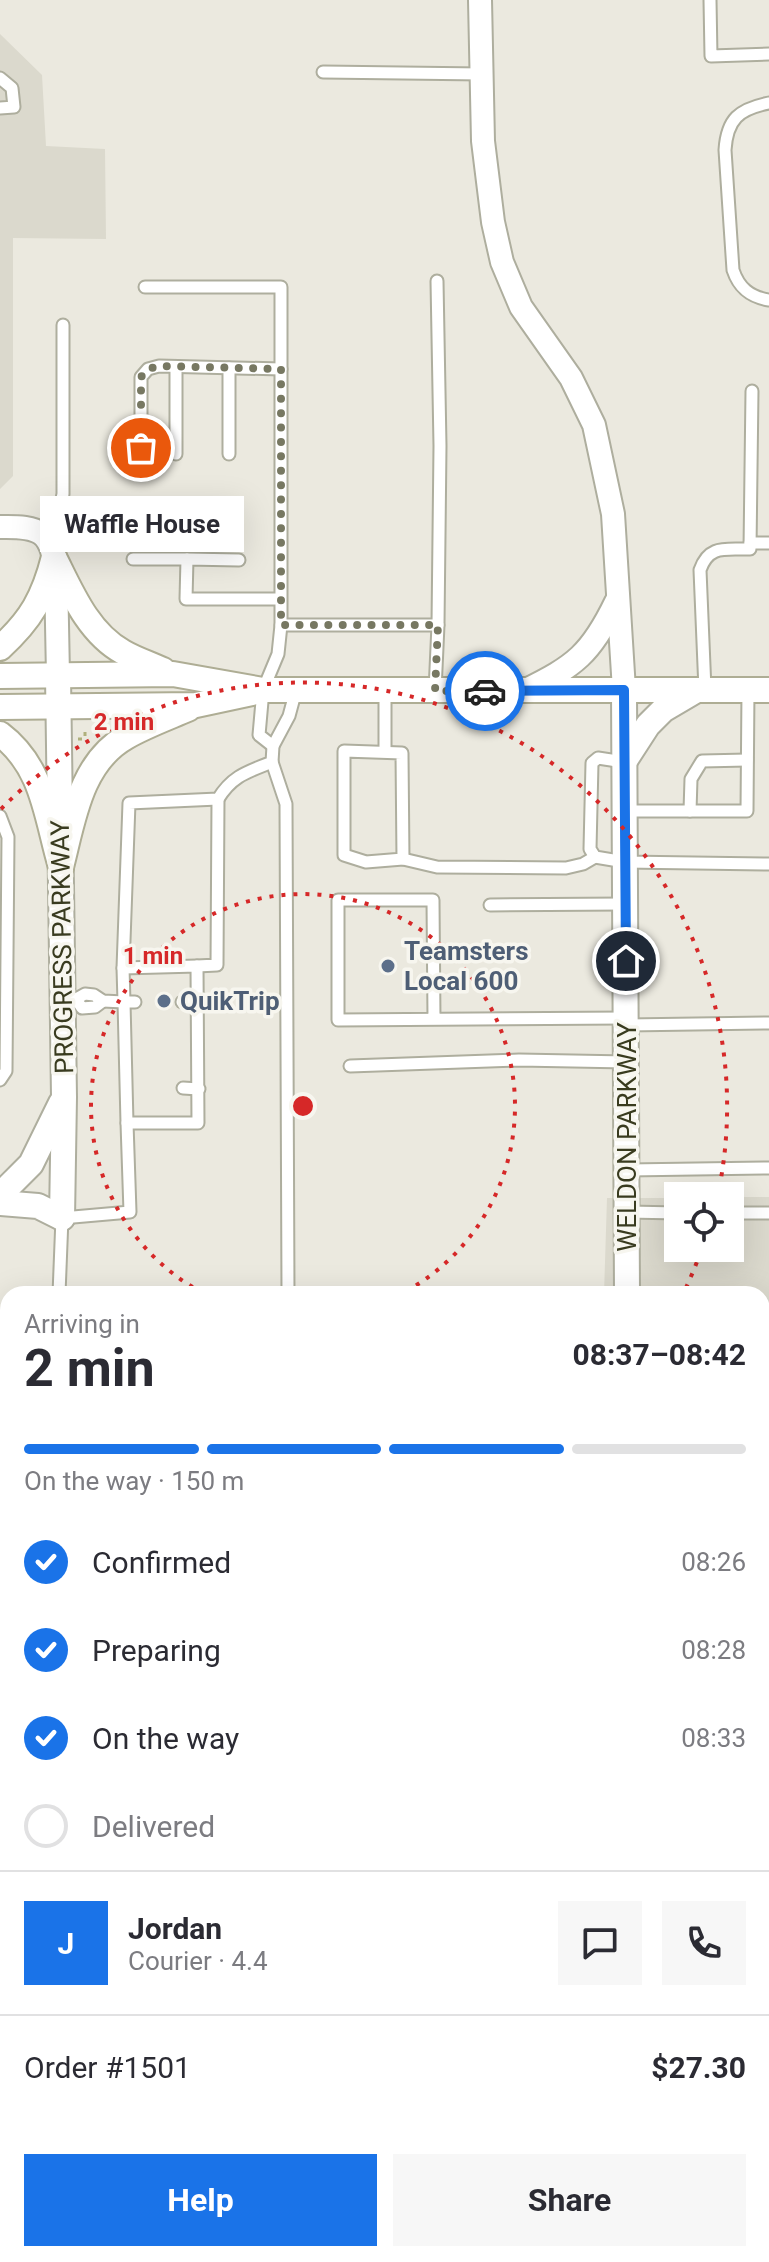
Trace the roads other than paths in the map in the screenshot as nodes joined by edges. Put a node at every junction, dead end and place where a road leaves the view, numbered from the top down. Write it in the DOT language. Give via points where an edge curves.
graph roads {
  1 [pos="480,0"];
  2 [pos="710,0"];
  3 [pos="769,54"];
  4 [pos="323,72"];
  5 [pos="482,74"];
  6 [pos="0,78"];
  7 [pos="769,103"];
  8 [pos="0,108"];
  9 [pos="437,281"];
  10 [pos="145,287"];
  11 [pos="769,300"];
  12 [pos="63,325"];
  13 [pos="176,367"];
  14 [pos="229,368"];
  15 [pos="281,369"];
  16 [pos="752,391"];
  17 [pos="141,448"];
  18 [pos="176,454"];
  19 [pos="229,454"];
  20 [pos="0,527"];
  21 [pos="750,543"];
  22 [pos="769,543"];
  23 [pos="51,548"];
  24 [pos="133,559"];
  25 [pos="187,559"];
  26 [pos="239,560"];
  27 [pos="280,599"];
  28 [pos="617,601"];
  29 [pos="281,625"];
  30 [pos="438,625"];
  31 [pos="0,648"];
  32 [pos="173,674"];
  33 [pos="0,676"];
  34 [pos="58,676"];
  35 [pos="263,690"];
  36 [pos="296,690"];
  37 [pos="624,690"];
  38 [pos="701,690"];
  39 [pos="759,690"];
  40 [pos="385,691"];
  41 [pos="435,691"];
  42 [pos="524,691"];
  43 [pos="196,705"];
  44 [pos="59,706"];
  45 [pos="0,707"];
  46 [pos="0,734"];
  47 [pos="273,746"];
  48 [pos="385,751"];
  49 [pos="747,760"];
  50 [pos="272,762"];
  51 [pos="624,762"];
  52 [pos="218,799"];
  53 [pos="625,811"];
  54 [pos="690,811"];
  55 [pos="0,816"];
  56 [pos="595,857"];
  57 [pos="403,859"];
  58 [pos="625,862"];
  59 [pos="769,864"];
  60 [pos="61,867"];
  61 [pos="626,904"];
  62 [pos="490,905"];
  63 [pos="197,966"];
  64 [pos="123,968"];
  65 [pos="69,999"];
  66 [pos="129,1002"];
  67 [pos="182,1002"];
  68 [pos="197,1002"];
  69 [pos="434,1019"];
  70 [pos="627,1022"];
  71 [pos="769,1023"];
  72 [pos="183,1036"];
  73 [pos="198,1036"];
  74 [pos="627,1062"];
  75 [pos="185,1063"];
  76 [pos="199,1064"];
  77 [pos="350,1066"];
  78 [pos="0,1080"];
  79 [pos="183,1088"];
  80 [pos="199,1089"];
  81 [pos="64,1097"];
  82 [pos="127,1123"];
  83 [pos="769,1168"];
  84 [pos="628,1170"];
  85 [pos="0,1192"];
  86 [pos="0,1203"];
  87 [pos="628,1212"];
  88 [pos="664,1213"];
  89 [pos="744,1213"];
  90 [pos="769,1213"];
  91 [pos="0,1217"];
  92 [pos="62,1218"];
  93 [pos="59,1286"];
  94 [pos="288,1286"];
  95 [pos="627,1286"];
  1 -- 5 [label="street, WELDON PARKWAY"];
  2 -- 3 [label="lane" via="711,56"];
  4 -- 5 [label="lane"];
  5 -- 28 [label="street, WELDON PARKWAY" via="483,141 502,262 521,307 571,378 594,425 613,514"];
  6 -- 8 [label="lane" via="12,88 14,107"];
  7 -- 11 [label="lane" via="733,118 725,150 733,270 745,290"];
  9 -- 30 [label="lane"];
  10 -- 15 [label="lane" via="281,287"];
  12 -- 23 [label="lane" via="63,494"];
  13 -- 14 [label="lane"];
  13 -- 17 [label="lane" via="148,369 141,377"];
  13 -- 18 [label="lane"];
  14 -- 15 [label="lane"];
  14 -- 19 [label="lane"];
  15 -- 27 [label="lane"];
  16 -- 21 [label="lane"];
  20 -- 23 [label="street" via="33,528"];
  21 -- 22 [label="lane"];
  21 -- 38 [label="lane" via="750,549 716,550 705,557 700,570"];
  23 -- 31 [label="main road" via="46,589 21,629"];
  23 -- 32 [label="main road" via="74,600 100,633 121,652"];
  23 -- 34 [label="street"];
  24 -- 25 [label="lane"];
  25 -- 26 [label="lane"];
  25 -- 27 [label="lane" via="186,599"];
  27 -- 29 [label="lane"];
  28 -- 37 [label="street, WELDON PARKWAY"];
  28 -- 42 [label="street" via="585,654"];
  29 -- 30 [label="lane"];
  29 -- 35 [label="lane" via="278,654"];
  30 -- 41 [label="lane"];
  32 -- 34 [label="main road"];
  32 -- 35 [label="main road"];
  33 -- 34 [label="main road"];
  34 -- 44 [label="main road, PROGRESS PARKWAY"];
  35 -- 36 [label="main road"];
  35 -- 43 [label="main road"];
  35 -- 47 [label="lane" via="259,735"];
  36 -- 40 [label="main road"];
  36 -- 47 [label="lane"];
  37 -- 38 [label="main road"];
  37 -- 42 [label="main road"];
  37 -- 51 [label="main road, WELDON PARKWAY"];
  38 -- 39 [label="main road"];
  38 -- 51 [label="main road" via="663,710"];
  39 -- 49 [label="lane"];
  40 -- 41 [label="main road"];
  40 -- 48 [label="lane"];
  41 -- 42 [label="main road"];
  43 -- 44 [label="main road"];
  43 -- 60 [label="main road" via="124,738 102,756 78,802"];
  44 -- 45 [label="main road"];
  44 -- 60 [label="main road, PROGRESS PARKWAY"];
  46 -- 60 [label="main road" via="18,748 35,773"];
  47 -- 50 [label="lane"];
  48 -- 57 [label="lane" via="402,753"];
  48 -- 57 [label="lane" via="344,751 344,855 366,862"];
  49 -- 54 [label="lane" via="702,761 691,779"];
  49 -- 54 [label="lane" via="747,811"];
  50 -- 52 [label="lane" via="243,773"];
  50 -- 94 [label="lane" via="286,804"];
  51 -- 53 [label="main road, WELDON PARKWAY"];
  51 -- 56 [label="lane" via="598,758 592,763 590,849"];
  52 -- 63 [label="lane" via="217,965"];
  52 -- 64 [label="lane" via="129,803"];
  53 -- 54 [label="lane"];
  53 -- 58 [label="main road, WELDON PARKWAY"];
  55 -- 78 [label="lane" via="8,837 6,1071"];
  56 -- 57 [label="lane" via="566,868 437,867"];
  56 -- 58 [label="lane"];
  58 -- 59 [label="lane"];
  58 -- 61 [label="main road, WELDON PARKWAY"];
  60 -- 65 [label="main road, PROGRESS PARKWAY"];
  61 -- 62 [label="lane"];
  61 -- 70 [label="main road, WELDON PARKWAY"];
  63 -- 64 [label="lane"];
  63 -- 68 [label="lane"];
  64 -- 66 [label="lane"];
  65 -- 66 [label="lane" via="82,1008 103,1001"];
  65 -- 81 [label="main road, PROGRESS PARKWAY"];
  66 -- 82 [label="lane"];
  67 -- 68 [label="lane"];
  68 -- 73 [label="lane"];
  69 -- 69 [label="lane" via="433,900 338,900 338,1020"];
  69 -- 70 [label="lane"];
  70 -- 71 [label="lane"];
  70 -- 74 [label="main road, WELDON PARKWAY"];
  72 -- 73 [label="lane"];
  73 -- 76 [label="lane"];
  74 -- 77 [label="lane"];
  74 -- 84 [label="main road, WELDON PARKWAY"];
  75 -- 76 [label="lane"];
  76 -- 80 [label="lane"];
  79 -- 80 [label="lane"];
  80 -- 82 [label="lane" via="198,1123"];
  81 -- 85 [label="main road" via="31,1164"];
  81 -- 92 [label="main road, PROGRESS PARKWAY"];
  82 -- 92 [label="lane" via="130,1212"];
  83 -- 84 [label="lane"];
  84 -- 87 [label="main road, WELDON PARKWAY"];
  86 -- 92 [label="main road" via="38,1206"];
  87 -- 88 [label="lane"];
  87 -- 95 [label="main road, WELDON PARKWAY"];
  89 -- 90 [label="lane"];
  91 -- 92 [label="main road"];
  92 -- 93 [label="lane"];
}
